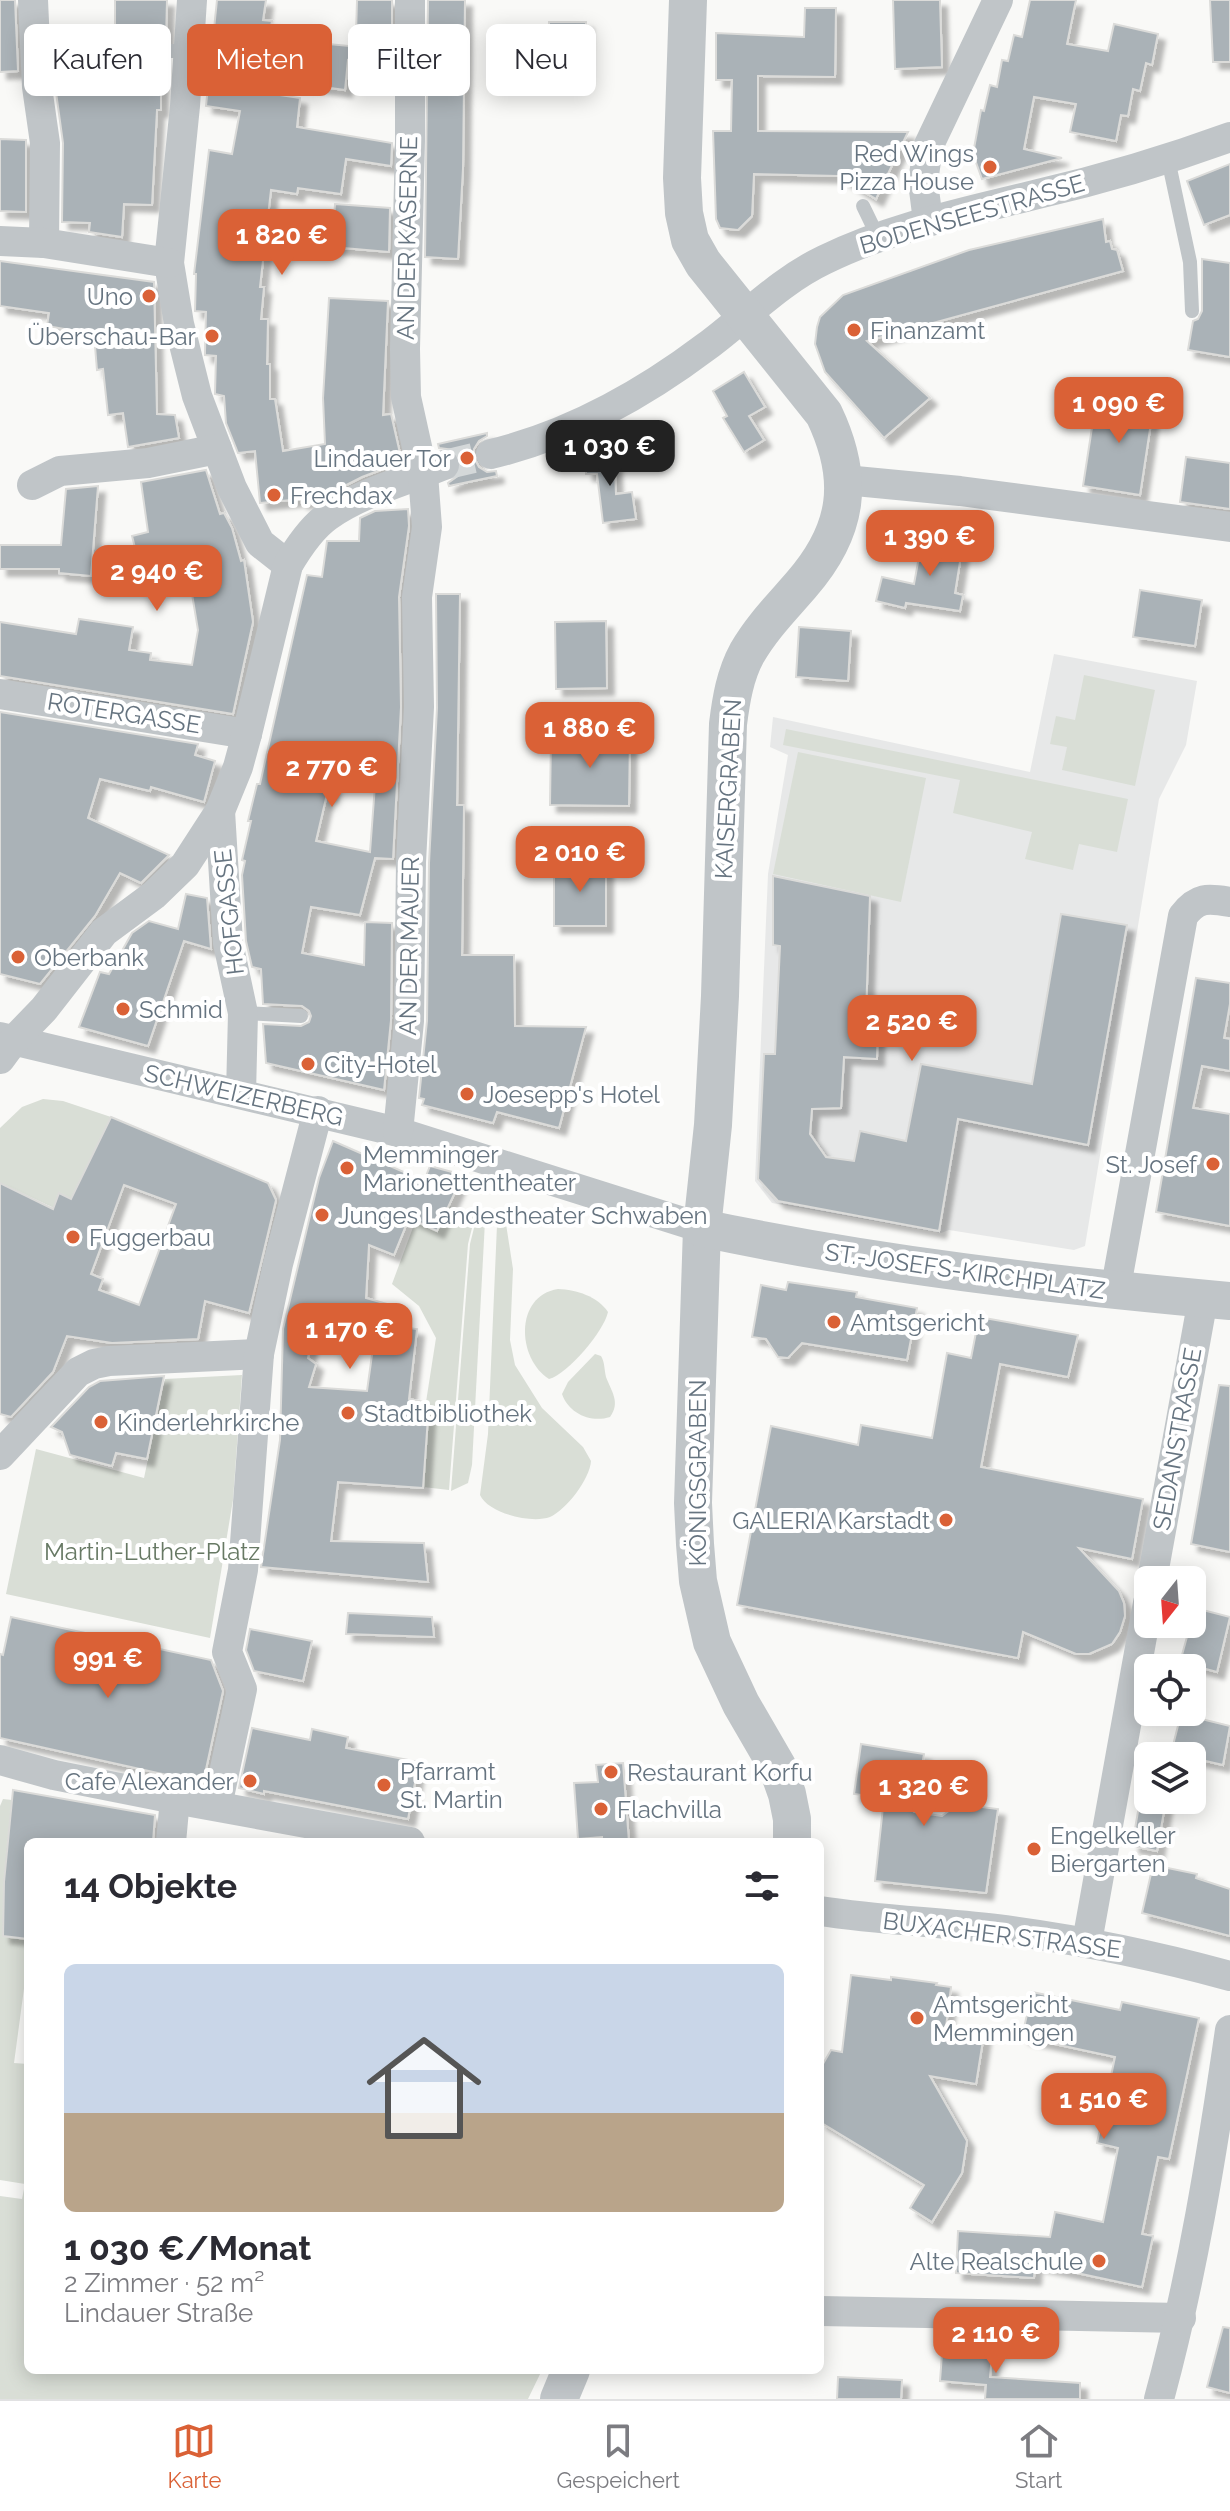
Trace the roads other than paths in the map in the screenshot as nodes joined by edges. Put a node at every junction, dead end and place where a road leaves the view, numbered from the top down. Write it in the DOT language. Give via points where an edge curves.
graph roads {
  1 [pos="33,0"];
  2 [pos="192,0"];
  3 [pos="410,0"];
  4 [pos="688,0"];
  5 [pos="998,0"];
  6 [pos="191,24"];
  7 [pos="187,72"];
  8 [pos="1230,137"];
  9 [pos="1168,159"];
  10 [pos="863,206"];
  11 [pos="928,221"];
  12 [pos="878,237"];
  13 [pos="0,241"];
  14 [pos="44,243"];
  15 [pos="169,263"];
  16 [pos="1192,311"];
  17 [pos="745,315"];
  18 [pos="217,449"];
  19 [pos="491,454"];
  20 [pos="433,470"];
  21 [pos="845,480"];
  22 [pos="32,485"];
  23 [pos="1230,527"];
  24 [pos="288,565"];
  25 [pos="0,694"];
  26 [pos="247,734"];
  27 [pos="220,811"];
  28 [pos="1230,902"];
  29 [pos="243,1013"];
  30 [pos="301,1016"];
  31 [pos="5,1045"];
  32 [pos="241,1094"];
  33 [pos="318,1111"];
  34 [pos="398,1132"];
  35 [pos="702,1228"];
  36 [pos="1115,1292"];
  37 [pos="1216,1300"];
  38 [pos="259,1354"];
  39 [pos="0,1455"];
  40 [pos="1155,1566"];
  41 [pos="1142,1638"];
  42 [pos="0,1760"];
  43 [pos="175,1799"];
  44 [pos="217,1806"];
  45 [pos="171,1838"];
  46 [pos="389,1838"];
  47 [pos="792,1838"];
  48 [pos="824,1912"];
  49 [pos="1087,1942"];
  50 [pos="1230,1976"];
  51 [pos="1230,2030"];
  52 [pos="824,2311"];
  53 [pos="1181,2318"];
  54 [pos="569,2374"];
  55 [pos="559,2399"];
  56 [pos="1159,2399"];
  1 -- 14 [label="street" via="45,143"];
  2 -- 6 [label="street"];
  3 -- 20 [label="street, AN DER KASERNE" via="405,365 410,426"];
  4 -- 17 [label="street, KAISERGRABEN" via="684,213 703,263"];
  5 -- 11 [label="street" via="928,147 923,182"];
  7 -- 15 [label="street"];
  8 -- 9 [label="street, BODENSEESTRASSE"];
  9 -- 11 [label="street, BODENSEESTRASSE"];
  9 -- 16 [label="lane" via="1190,262"];
  10 -- 12 [label="lane"];
  11 -- 12 [label="street, BODENSEESTRASSE"];
  12 -- 17 [label="street, BODENSEESTRASSE" via="822,260"];
  13 -- 14 [label="street"];
  14 -- 15 [label="street"];
  15 -- 18 [label="street" via="197,396"];
  17 -- 19 [label="street, BODENSEESTRASSE" via="705,348 608,411"];
  17 -- 21 [label="street, KAISERGRABEN" via="824,414 838,442"];
  18 -- 22 [label="street" via="148,463 60,471"];
  18 -- 24 [label="street" via="260,543"];
  20 -- 24 [label="street" via="328,516"];
  20 -- 34 [label="street, AN DER MAUER" via="417,597 419,707 409,1021"];
  21 -- 23 [label="street"];
  21 -- 35 [label="street, KAISERGRABEN" via="842,510 824,555 756,639 732,698 714,1113"];
  24 -- 26 [label="street"];
  25 -- 26 [label="street, ROTERGASSE"];
  26 -- 27 [label="street"];
  27 -- 29 [label="street, HOFGASSE" via="228,943"];
  27 -- 31 [label="street" via="185,865 104,932 44,1009"];
  28 -- 36 [label="street" via="1202,900 1191,904 1183,916"];
  29 -- 30 [label="lane"];
  29 -- 32 [label="street, HOFGASSE"];
  31 -- 32 [label="street, SCHWEIZERBERG"];
  32 -- 33 [label="street, SCHWEIZERBERG"];
  33 -- 34 [label="street, SCHWEIZERBERG"];
  33 -- 38 [label="street"];
  34 -- 35 [label="street, SCHWEIZERBERG"];
  35 -- 36 [label="street, ST.-JOSEFS-KIRCHPLATZ" via="914,1265"];
  35 -- 47 [label="street, KÖNIGSGRABEN" via="693,1503 698,1581 721,1667 777,1766 787,1794"];
  36 -- 37 [label="street, ST.-JOSEFS-KIRCHPLATZ"];
  37 -- 40 [label="street, SEDANSTRASSE"];
  38 -- 39 [label="street" via="94,1364 78,1372"];
  38 -- 44 [label="street" via="243,1570 227,1652 242,1689"];
  41 -- 49 [label="street"];
  42 -- 43 [label="street"];
  43 -- 44 [label="street"];
  43 -- 45 [label="street"];
  44 -- 46 [label="street"];
  48 -- 49 [label="street, BUXACHER STRASSE"];
  49 -- 50 [label="street, BUXACHER STRASSE"];
  51 -- 53 [label="street"];
  52 -- 53 [label="street"];
  53 -- 56 [label="street"];
  54 -- 55 [label="street"];
}
